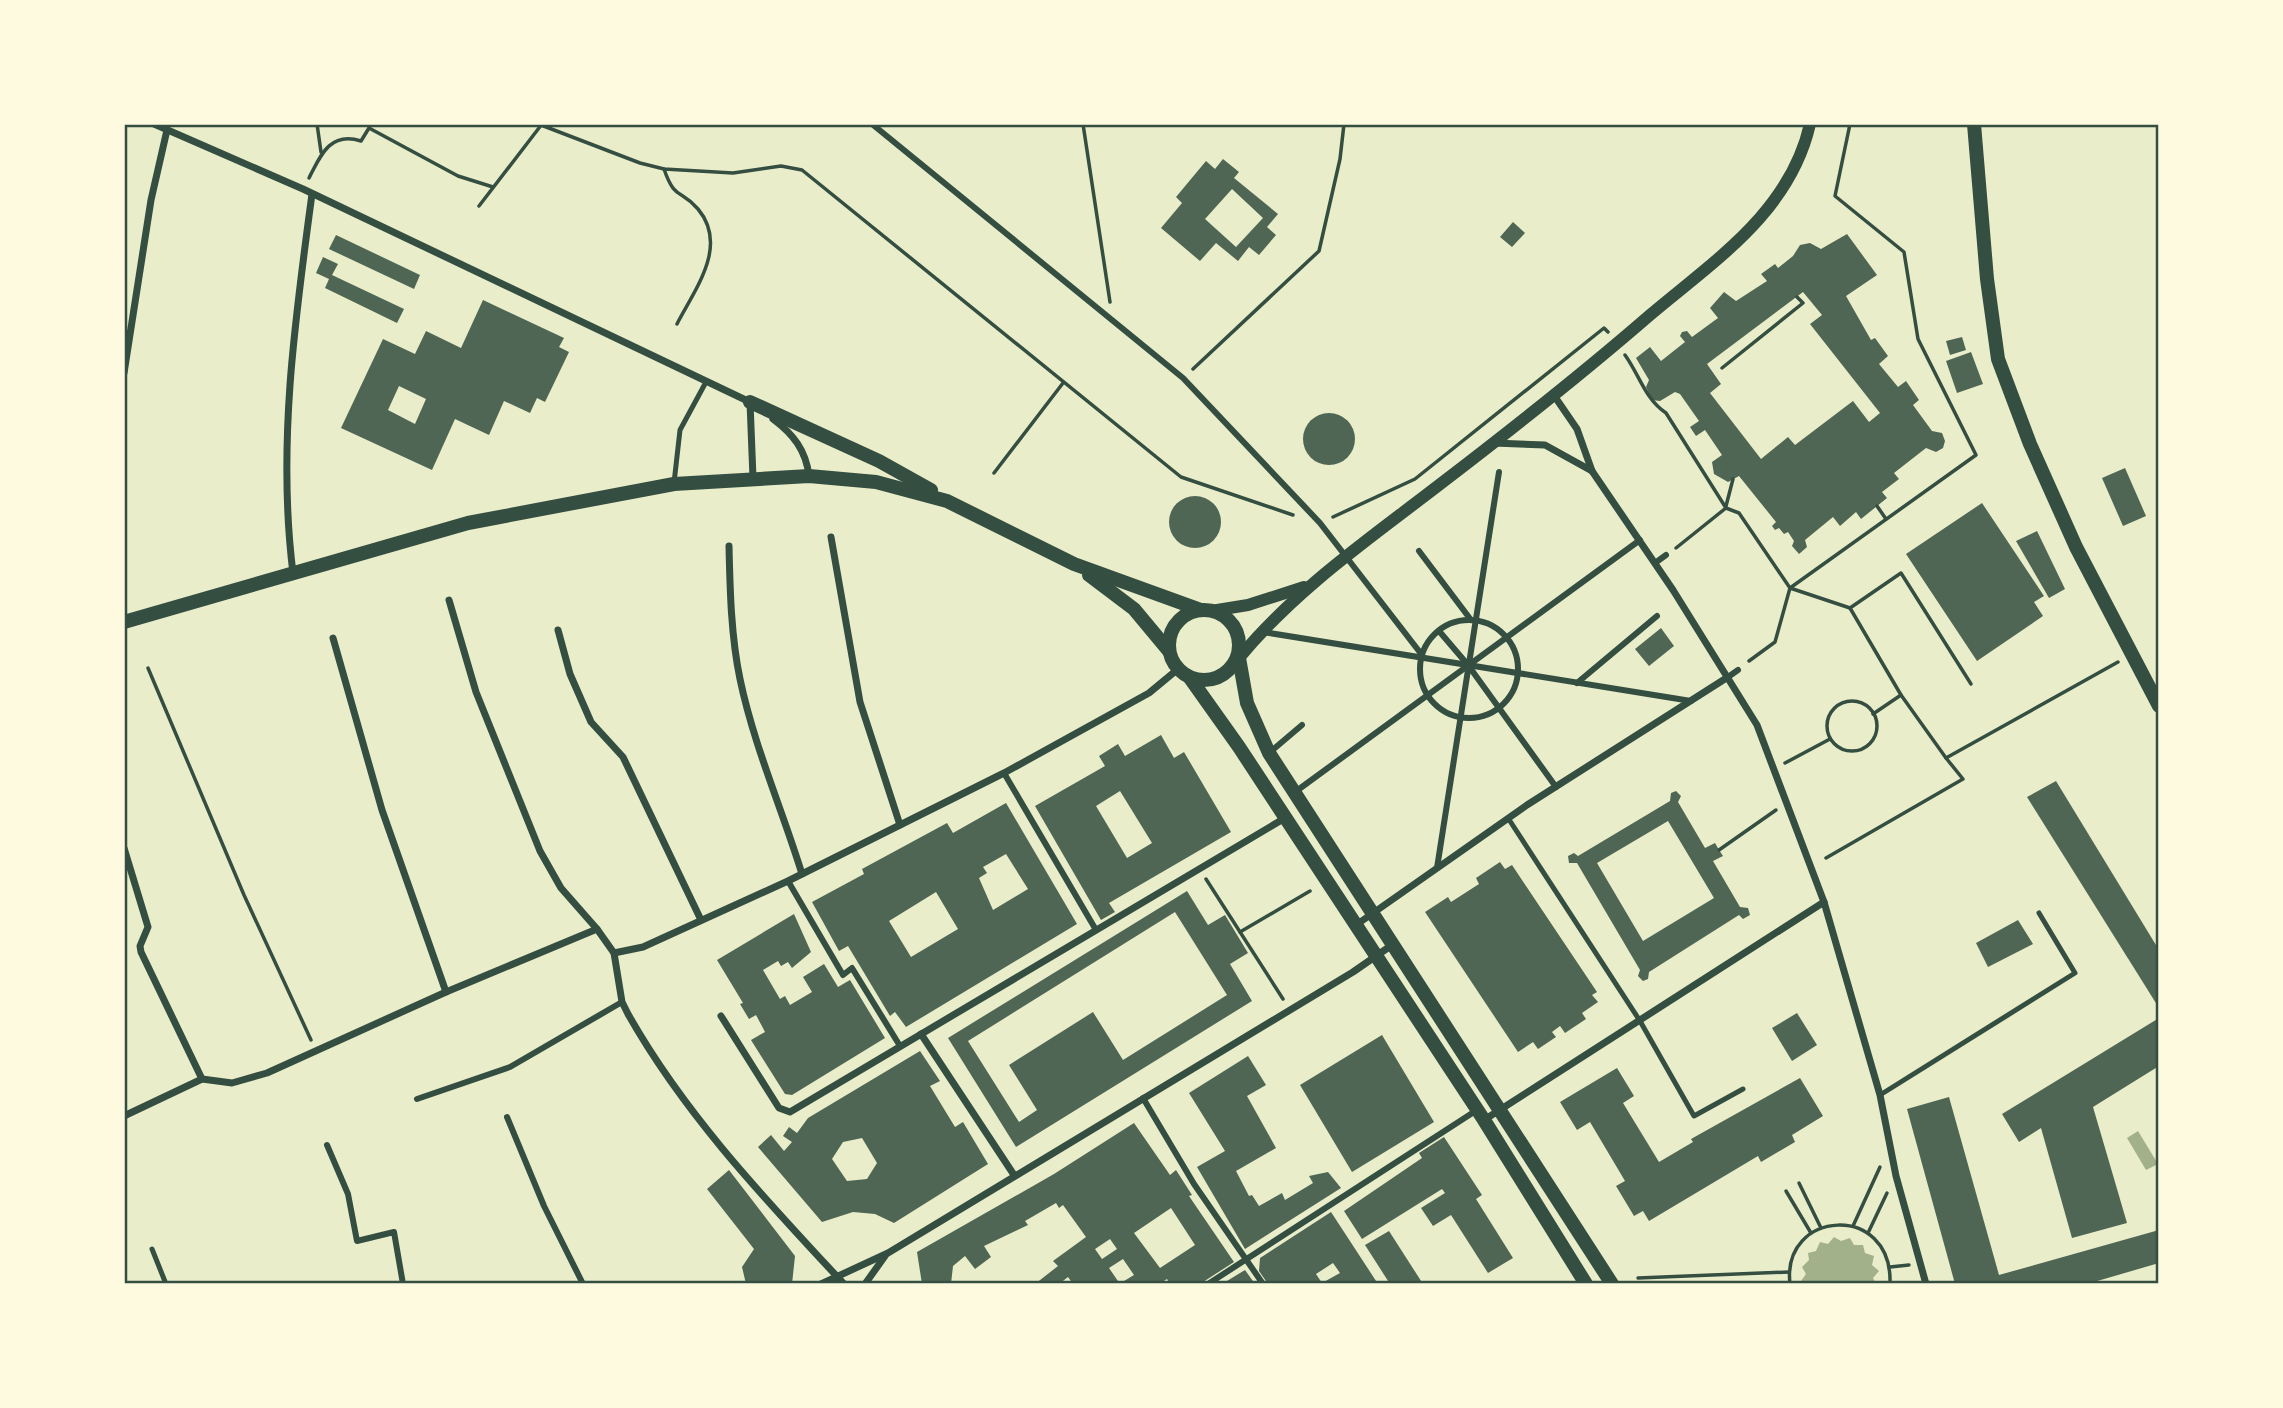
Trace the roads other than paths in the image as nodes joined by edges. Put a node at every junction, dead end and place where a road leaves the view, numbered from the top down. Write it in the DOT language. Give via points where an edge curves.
graph roads {
  1 [pos="154,124"];
  2 [pos="872,124"];
  3 [pos="1810,124"];
  4 [pos="1974,124"];
  5 [pos="167,130"];
  6 [pos="312,194"];
  7 [pos="124,373"];
  8 [pos="706,382"];
  9 [pos="1553,394"];
  10 [pos="750,402"];
  11 [pos="1493,443"];
  12 [pos="1592,471"];
  13 [pos="1499,472"];
  14 [pos="809,476"];
  15 [pos="753,478"];
  16 [pos="674,485"];
  17 [pos="947,500"];
  18 [pos="831,537"];
  19 [pos="1640,540"];
  20 [pos="729,546"];
  21 [pos="1419,551"];
  22 [pos="1666,555"];
  23 [pos="1345,557"];
  24 [pos="1655,563"];
  25 [pos="1074,564"];
  26 [pos="293,573"];
  27 [pos="1308,585"];
  28 [pos="449,600"];
  29 [pos="1206,610"];
  30 [pos="1657,616"];
  31 [pos="1473,620"];
  32 [pos="124,622"];
  33 [pos="558,630"];
  34 [pos="1439,631"];
  35 [pos="1261,632"];
  36 [pos="1506,637"];
  37 [pos="333,638"];
  38 [pos="1169,651"];
  39 [pos="1422,657"];
  40 [pos="1239,658"];
  41 [pos="1468,666"];
  42 [pos="1738,670"];
  43 [pos="1184,673"];
  44 [pos="1519,673"];
  45 [pos="1728,677"];
  46 [pos="1577,683"];
  47 [pos="1428,694"];
  48 [pos="1691,701"];
  49 [pos="2159,706"];
  50 [pos="1497,709"];
  51 [pos="1460,717"];
  52 [pos="1302,725"];
  53 [pos="1269,753"];
  54 [pos="1004,773"];
  55 [pos="1556,787"];
  56 [pos="1295,792"];
  57 [pos="1285,818"];
  58 [pos="1508,818"];
  59 [pos="900,825"];
  60 [pos="124,848"];
  61 [pos="1437,868"];
  62 [pos="802,874"];
  63 [pos="788,881"];
  64 [pos="1824,902"];
  65 [pos="2039,913"];
  66 [pos="1371,914"];
  67 [pos="701,920"];
  68 [pos="1355,926"];
  69 [pos="597,929"];
  70 [pos="1096,930"];
  71 [pos="1392,945"];
  72 [pos="614,953"];
  73 [pos="1376,957"];
  74 [pos="446,992"];
  75 [pos="622,1002"];
  76 [pos="721,1016"];
  77 [pos="1640,1021"];
  78 [pos="921,1034"];
  79 [pos="900,1046"];
  80 [pos="202,1079"];
  81 [pos="1743,1089"];
  82 [pos="1880,1095"];
  83 [pos="1143,1098"];
  84 [pos="416,1099"];
  85 [pos="1499,1111"];
  86 [pos="1480,1115"];
  87 [pos="124,1116"];
  88 [pos="507,1117"];
  89 [pos="327,1145"];
  90 [pos="1014,1175"];
  91 [pos="152,1249"];
  92 [pos="888,1253"];
  93 [pos="1245,1260"];
  94 [pos="838,1277"];
  95 [pos="166,1284"];
  96 [pos="403,1284"];
  97 [pos="583,1284"];
  98 [pos="821,1284"];
  99 [pos="844,1284"];
  100 [pos="865,1284"];
  101 [pos="1208,1284"];
  102 [pos="1263,1284"];
  103 [pos="1586,1284"];
  104 [pos="1612,1284"];
  105 [pos="1926,1284"];
  1 -- 5 [label="street"];
  2 -- 23 [label="street" via="1183,378 1320,523"];
  3 -- 9 [label="street" via="1788,183 1764,217"];
  4 -- 49 [label="main road" via="1998,359 2071,536"];
  5 -- 6 [label="street"];
  5 -- 7 [label="street" via="151,200"];
  6 -- 8 [label="street"];
  6 -- 26 [label="street" via="290,377 286,522"];
  8 -- 10 [label="street"];
  8 -- 16 [label="lane" via="680,430"];
  9 -- 11 [label="street"];
  9 -- 12 [label="street" via="1577,429"];
  10 -- 14 [label="street" via="798,443"];
  10 -- 15 [label="street"];
  10 -- 17 [label="main road" via="879,461"];
  11 -- 12 [label="street" via="1545,445"];
  11 -- 23 [label="street"];
  12 -- 19 [label="street"];
  13 -- 31 [label="street"];
  14 -- 15 [label="main road"];
  14 -- 17 [label="main road" via="876,482"];
  15 -- 16 [label="main road"];
  16 -- 26 [label="main road" via="468,523"];
  17 -- 25 [label="main road"];
  18 -- 59 [label="street" via="860,702"];
  19 -- 24 [label="street"];
  19 -- 36 [label="street"];
  20 -- 62 [label="street" via="740,678"];
  21 -- 31 [label="street"];
  22 -- 24 [label="street"];
  23 -- 27 [label="street"];
  23 -- 39 [label="street"];
  24 -- 45 [label="street"];
  25 -- 29 [label="main road"];
  25 -- 38 [label="main road" via="1134,609"];
  26 -- 32 [label="main road"];
  27 -- 29 [label="street" via="1248,605"];
  27 -- 35 [label="street"];
  28 -- 69 [label="street" via="476,692 540,851 561,888"];
  29 -- 38 [label="main road" via="1180,620 1173,629"];
  29 -- 40 [label="main road" via="1233,624"];
  30 -- 46 [label="street"];
  31 -- 34 [label="street" via="1457,621"];
  31 -- 36 [label="street" via="1489,624"];
  31 -- 41 [label="street"];
  33 -- 67 [label="street" via="570,674 591,722 623,757"];
  34 -- 39 [label="street"];
  34 -- 41 [label="street"];
  35 -- 39 [label="street"];
  35 -- 40 [label="street"];
  36 -- 41 [label="street"];
  36 -- 44 [label="street" via="1518,659"];
  37 -- 74 [label="street" via="382,810"];
  38 -- 43 [label="main road"];
  39 -- 41 [label="street"];
  39 -- 47 [label="street" via="1420,672"];
  40 -- 43 [label="main road" via="1214,679"];
  40 -- 53 [label="main road" via="1247,703"];
  41 -- 44 [label="street"];
  41 -- 47 [label="street"];
  41 -- 50 [label="street"];
  41 -- 51 [label="street"];
  42 -- 45 [label="street"];
  43 -- 54 [label="street"];
  43 -- 57 [label="main road"];
  44 -- 46 [label="street"];
  44 -- 50 [label="street" via="1514,690"];
  45 -- 48 [label="street"];
  45 -- 64 [label="street" via="1757,725"];
  46 -- 48 [label="street"];
  47 -- 51 [label="street" via="1446,713"];
  47 -- 56 [label="street"];
  48 -- 55 [label="street"];
  50 -- 51 [label="street" via="1478,718"];
  50 -- 55 [label="street"];
  51 -- 61 [label="street"];
  52 -- 53 [label="street"];
  53 -- 56 [label="main road"];
  54 -- 59 [label="street"];
  54 -- 70 [label="street"];
  55 -- 58 [label="street"];
  56 -- 66 [label="main road"];
  57 -- 68 [label="main road"];
  57 -- 70 [label="street"];
  58 -- 61 [label="street"];
  58 -- 77 [label="lane"];
  59 -- 62 [label="street"];
  60 -- 80 [label="street" via="149,926 141,952"];
  61 -- 66 [label="street"];
  62 -- 63 [label="street"];
  63 -- 67 [label="street"];
  63 -- 79 [label="street" via="842,975 852,968"];
  64 -- 77 [label="street"];
  64 -- 82 [label="street"];
  65 -- 82 [label="lane" via="2075,973"];
  66 -- 68 [label="street"];
  66 -- 71 [label="main road"];
  67 -- 72 [label="street" via="643,947"];
  68 -- 73 [label="main road"];
  69 -- 72 [label="street"];
  69 -- 74 [label="street"];
  70 -- 78 [label="street"];
  71 -- 73 [label="street"];
  71 -- 85 [label="main road"];
  72 -- 75 [label="street"];
  73 -- 83 [label="street"];
  73 -- 86 [label="main road"];
  74 -- 80 [label="street" via="241,1082"];
  75 -- 84 [label="street" via="510,1068"];
  75 -- 94 [label="street" via="712,1137"];
  76 -- 79 [label="street" via="779,1108 787,1113"];
  77 -- 81 [label="lane" via="1694,1116"];
  77 -- 85 [label="street"];
  78 -- 79 [label="street"];
  78 -- 90 [label="street"];
  80 -- 87 [label="street"];
  82 -- 105 [label="street" via="1896,1176"];
  83 -- 90 [label="street"];
  83 -- 93 [label="street"];
  85 -- 86 [label="street"];
  85 -- 104 [label="main road"];
  86 -- 93 [label="street"];
  86 -- 103 [label="main road"];
  88 -- 97 [label="street"];
  89 -- 96 [label="street" via="348,1194 357,1241 394,1232"];
  90 -- 92 [label="street"];
  91 -- 95 [label="lane"];
  92 -- 94 [label="street"];
  92 -- 100 [label="street"];
  93 -- 101 [label="street"];
  93 -- 102 [label="street"];
  94 -- 98 [label="street"];
  94 -- 99 [label="street"];
}
